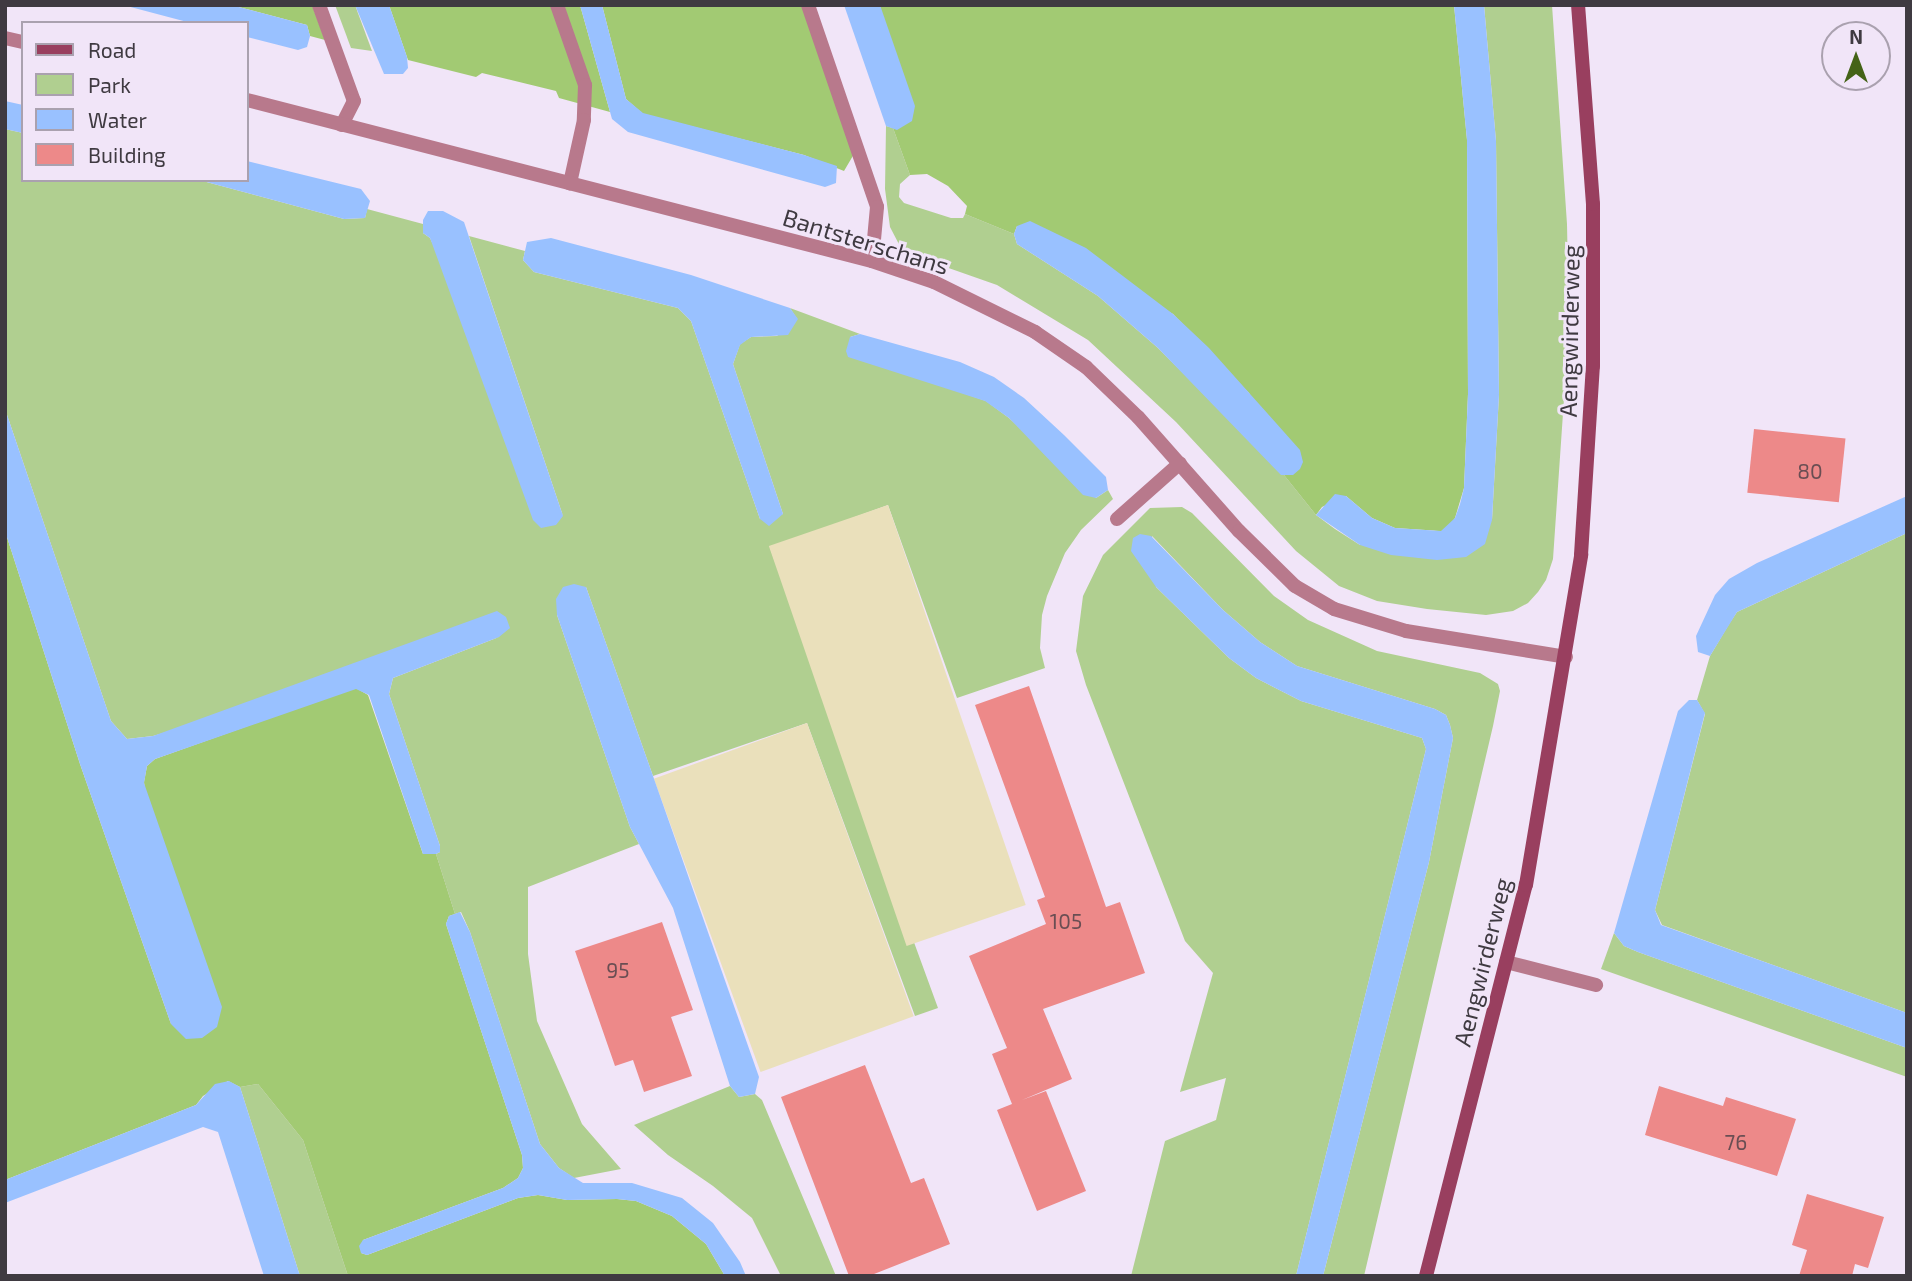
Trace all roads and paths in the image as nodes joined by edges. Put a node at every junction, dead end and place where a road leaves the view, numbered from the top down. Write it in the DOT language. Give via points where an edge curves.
graph roads {
  1 [pos="319,5"];
  2 [pos="557,5"];
  3 [pos="808,5"];
  4 [pos="1578,5"];
  5 [pos="248,100"];
  6 [pos="342,125"];
  7 [pos="570,184"];
  8 [pos="872,261"];
  9 [pos="1180,463"];
  10 [pos="1117,519"];
  11 [pos="1566,657"];
  12 [pos="1506,962"];
  13 [pos="1596,985"];
  14 [pos="1426,1276"];
  1 -- 6 [label="street" via="354,101"];
  2 -- 7 [label="street" via="585,85 584,120"];
  3 -- 8 [label="street" via="877,207"];
  4 -- 11 [label="street, Aengwirderweg" via="1593,204 1593,366 1581,555"];
  5 -- 6 [label="street, Bantsterschans"];
  6 -- 7 [label="street, Bantsterschans"];
  7 -- 8 [label="street, Bantsterschans"];
  8 -- 9 [label="street, Bantsterschans" via="934,282 1035,332 1086,368"];
  9 -- 10 [label="street"];
  9 -- 11 [label="street, Bantsterschans" via="1239,531 1296,586 1334,609 1406,631"];
  11 -- 12 [label="street, Aengwirderweg" via="1526,885"];
  12 -- 13 [label="street"];
  12 -- 14 [label="street, Aengwirderweg"];
}
